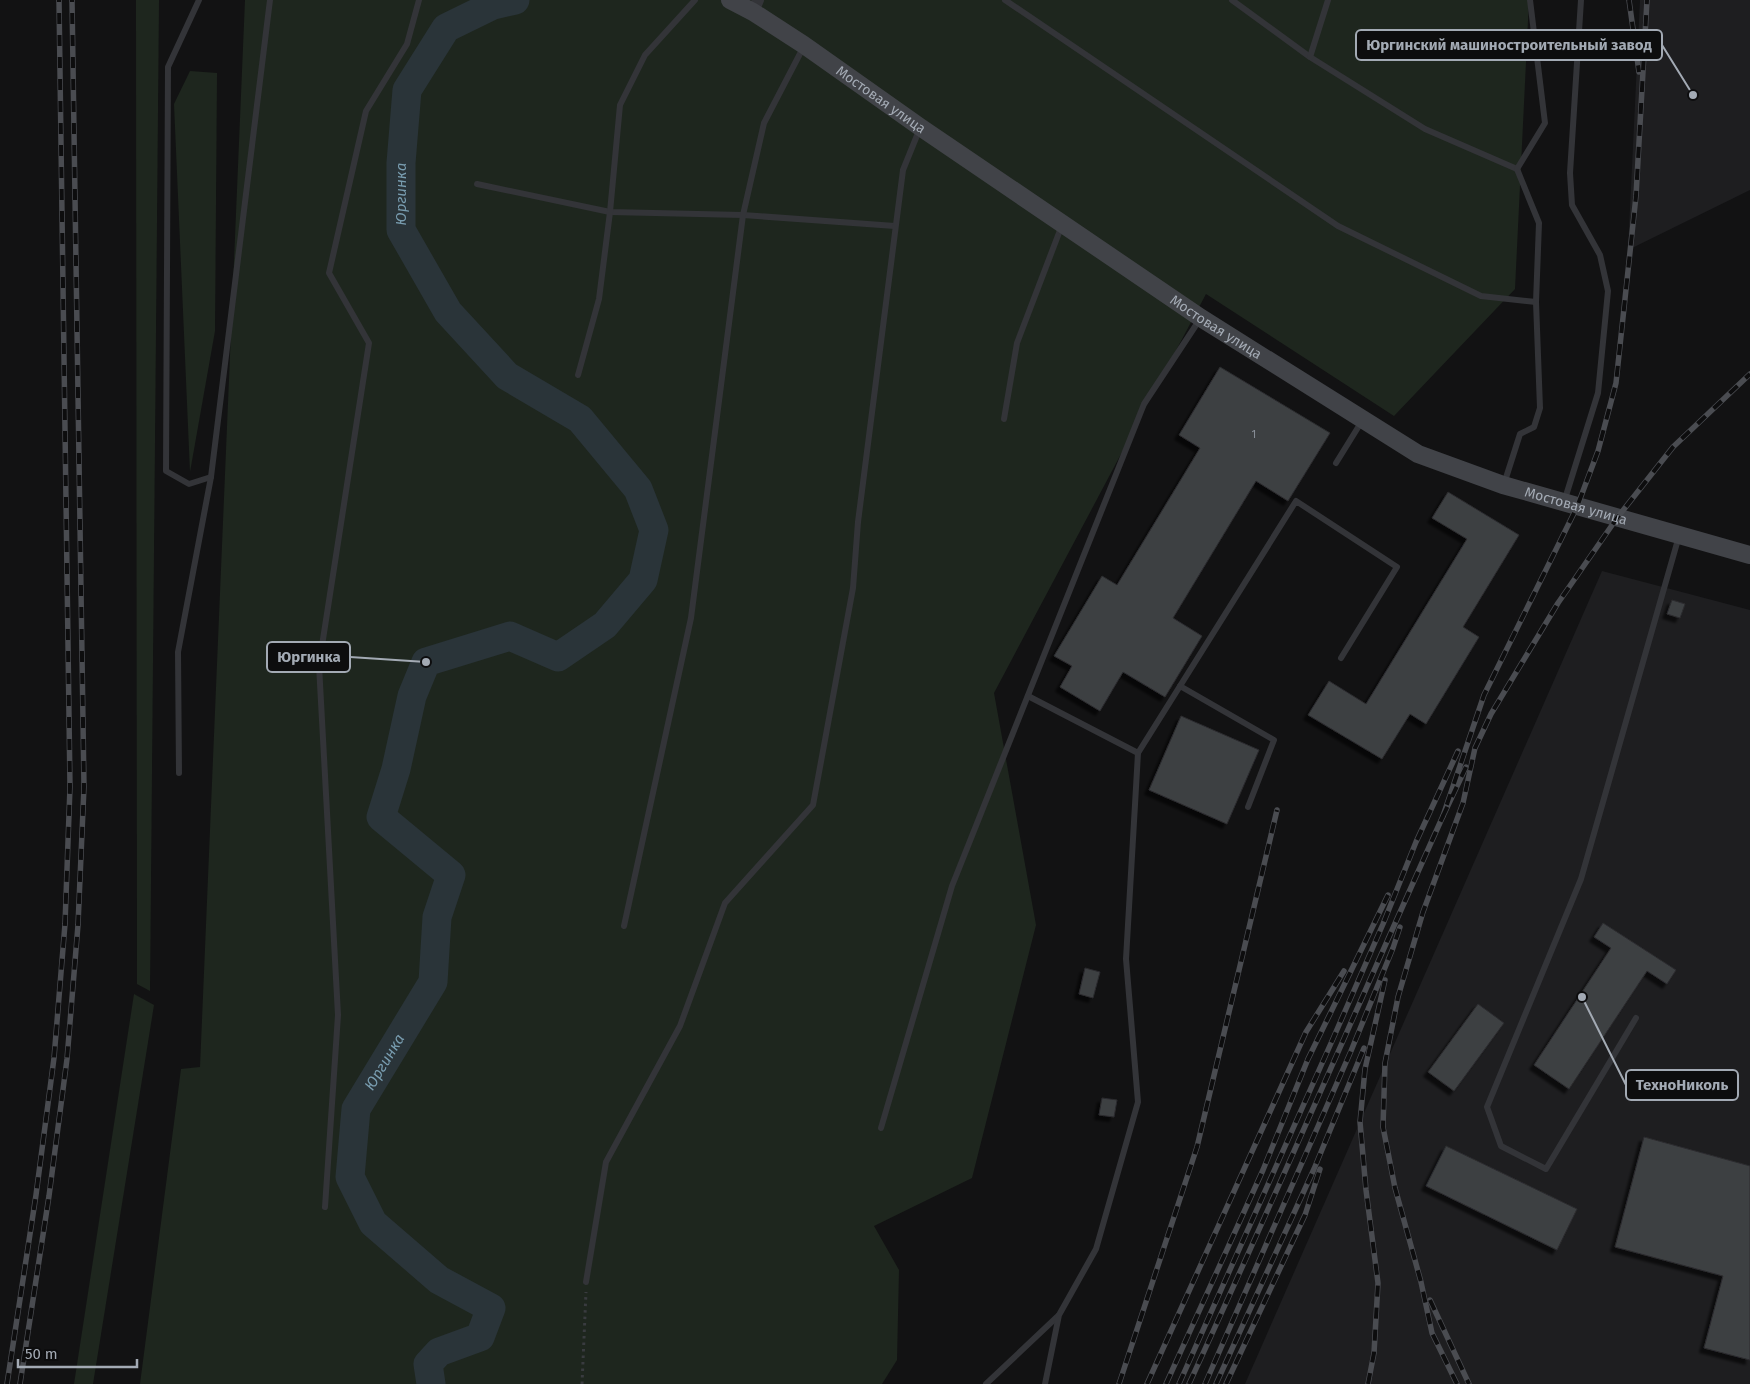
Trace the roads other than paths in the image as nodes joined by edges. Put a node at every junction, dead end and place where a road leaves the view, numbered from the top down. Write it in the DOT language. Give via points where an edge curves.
graph roads {
  1 [pos="200,0"];
  2 [pos="270,0"];
  3 [pos="419,0"];
  4 [pos="695,0"];
  5 [pos="730,0"];
  6 [pos="1005,0"];
  7 [pos="1232,0"];
  8 [pos="1328,0"];
  9 [pos="1530,0"];
  10 [pos="1581,0"];
  11 [pos="756,6"];
  12 [pos="804,45"];
  13 [pos="1310,57"];
  14 [pos="920,127"];
  15 [pos="1518,169"];
  16 [pos="477,184"];
  17 [pos="610,212"];
  18 [pos="743,215"];
  19 [pos="1062,224"];
  20 [pos="895,226"];
  21 [pos="1536,302"];
  22 [pos="1200,318"];
  23 [pos="578,374"];
  24 [pos="1004,419"];
  25 [pos="1362,420"];
  26 [pos="1336,462"];
  27 [pos="211,477"];
  28 [pos="1503,485"];
  29 [pos="1564,503"];
  30 [pos="1678,536"];
  31 [pos="1750,555"];
  32 [pos="1340,658"];
  33 [pos="1180,686"];
  34 [pos="1028,696"];
  35 [pos="1138,753"];
  36 [pos="179,773"];
  37 [pos="1248,807"];
  38 [pos="624,926"];
  39 [pos="1636,1018"];
  40 [pos="881,1128"];
  41 [pos="325,1207"];
  42 [pos="586,1282"];
  43 [pos="1059,1315"];
  44 [pos="986,1384"];
  45 [pos="1045,1384"];
  1 -- 27 [label="lane" via="168,67 166,471 189,484"];
  2 -- 27 [label="lane"];
  3 -- 41 [label="lane" via="407,44 366,111 329,273 369,343 319,666 338,1015"];
  4 -- 17 [label="lane" via="645,55 620,105"];
  5 -- 11 [label="street, Мостовая улица"];
  6 -- 21 [label="lane" via="1338,226 1481,296"];
  7 -- 13 [label="lane"];
  8 -- 13 [label="lane"];
  9 -- 15 [label="lane" via="1545,123"];
  10 -- 29 [label="lane" via="1570,173 1572,204 1600,255 1608,291 1598,393"];
  11 -- 12 [label="street, Мостовая улица"];
  12 -- 14 [label="street, Мостовая улица"];
  12 -- 18 [label="lane" via="764,123"];
  13 -- 15 [label="lane" via="1425,129"];
  14 -- 19 [label="street, Мостовая улица"];
  14 -- 20 [label="lane" via="903,170"];
  15 -- 21 [label="lane" via="1539,223"];
  16 -- 17 [label="lane"];
  17 -- 18 [label="lane"];
  17 -- 23 [label="lane" via="599,298"];
  18 -- 20 [label="lane"];
  18 -- 38 [label="lane" via="691,618"];
  19 -- 22 [label="street, Мостовая улица"];
  19 -- 24 [label="lane" via="1017,342"];
  20 -- 42 [label="lane" via="858,522 853,588 813,806 725,903 680,1026 606,1162"];
  21 -- 28 [label="lane" via="1540,408 1534,426 1520,434"];
  22 -- 25 [label="street, Мостовая улица"];
  22 -- 34 [label="lane" via="1144,404"];
  25 -- 26 [label="lane"];
  25 -- 28 [label="street, Мостовая улица" via="1418,454"];
  27 -- 36 [label="lane" via="178,652"];
  28 -- 29 [label="street, Мостовая улица"];
  29 -- 30 [label="street, Мостовая улица"];
  30 -- 31 [label="street, Мостовая улица"];
  30 -- 39 [label="lane" via="1581,879 1487,1107 1502,1146 1546,1169"];
  32 -- 33 [label="lane" via="1397,567 1296,501"];
  33 -- 35 [label="lane"];
  33 -- 37 [label="lane" via="1274,740"];
  34 -- 35 [label="lane"];
  34 -- 40 [label="lane" via="952,886"];
  35 -- 43 [label="lane" via="1126,960 1138,1102 1096,1249"];
  43 -- 44 [label="lane"];
  43 -- 45 [label="lane"];
}
